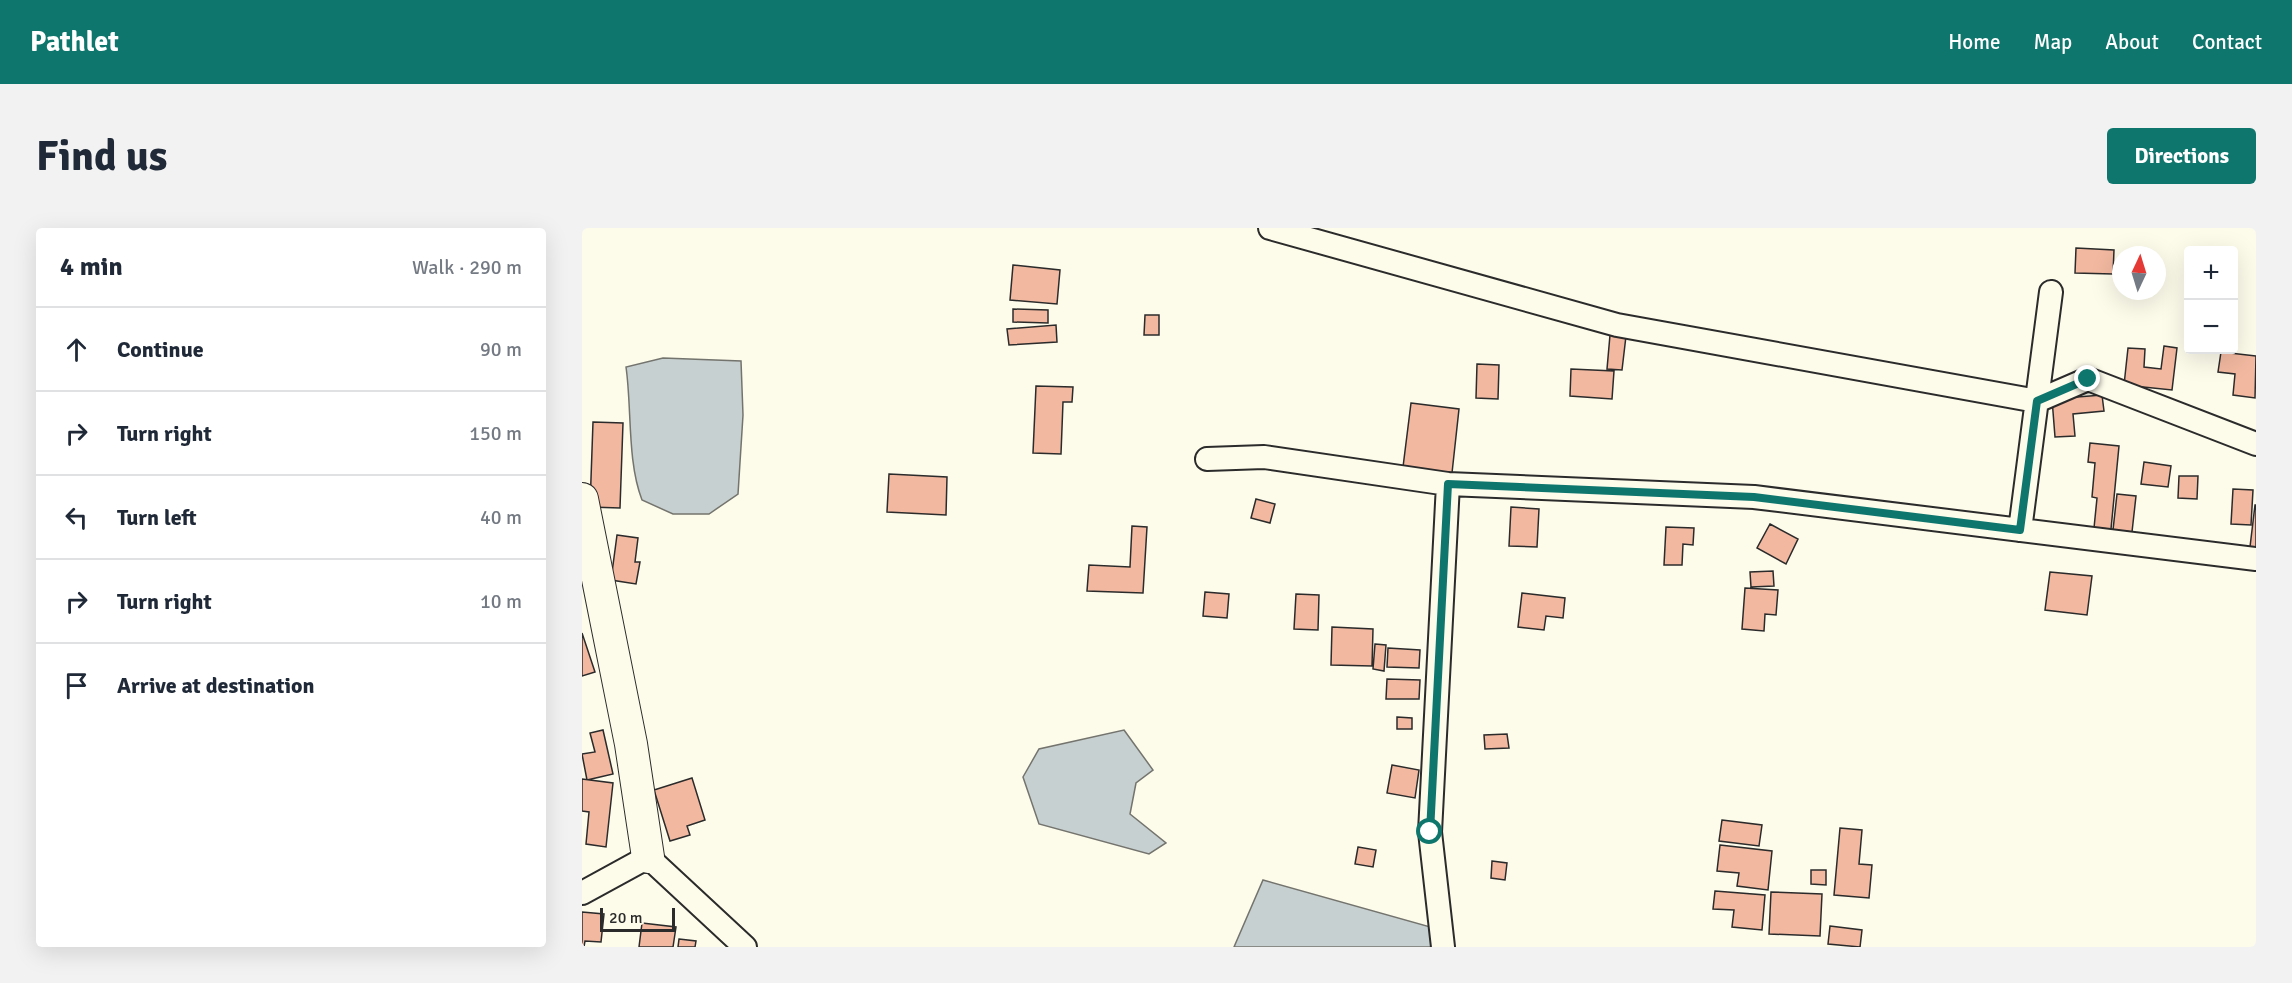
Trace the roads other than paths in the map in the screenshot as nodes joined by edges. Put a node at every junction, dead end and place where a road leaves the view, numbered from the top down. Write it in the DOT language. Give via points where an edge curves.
graph roads {
  1 [pos="1270,228"];
  2 [pos="2051,292"];
  3 [pos="2037,401"];
  4 [pos="2256,444"];
  5 [pos="1207,459"];
  6 [pos="1448,484"];
  7 [pos="582,499"];
  8 [pos="2020,530"];
  9 [pos="2256,559"];
  10 [pos="648,857"];
  11 [pos="582,893"];
  12 [pos="745,947"];
  13 [pos="1443,947"];
  1 -- 3 [label="street" via="1617,326"];
  2 -- 3 [label="street"];
  3 -- 4 [label="street" via="2088,379"];
  3 -- 8 [label="street"];
  5 -- 6 [label="street" via="1264,457"];
  6 -- 8 [label="street" via="1754,497"];
  6 -- 13 [label="street" via="1430,832"];
  7 -- 10 [label="street" via="631,744"];
  8 -- 9 [label="street"];
  10 -- 11 [label="street"];
  10 -- 12 [label="street"];
}
